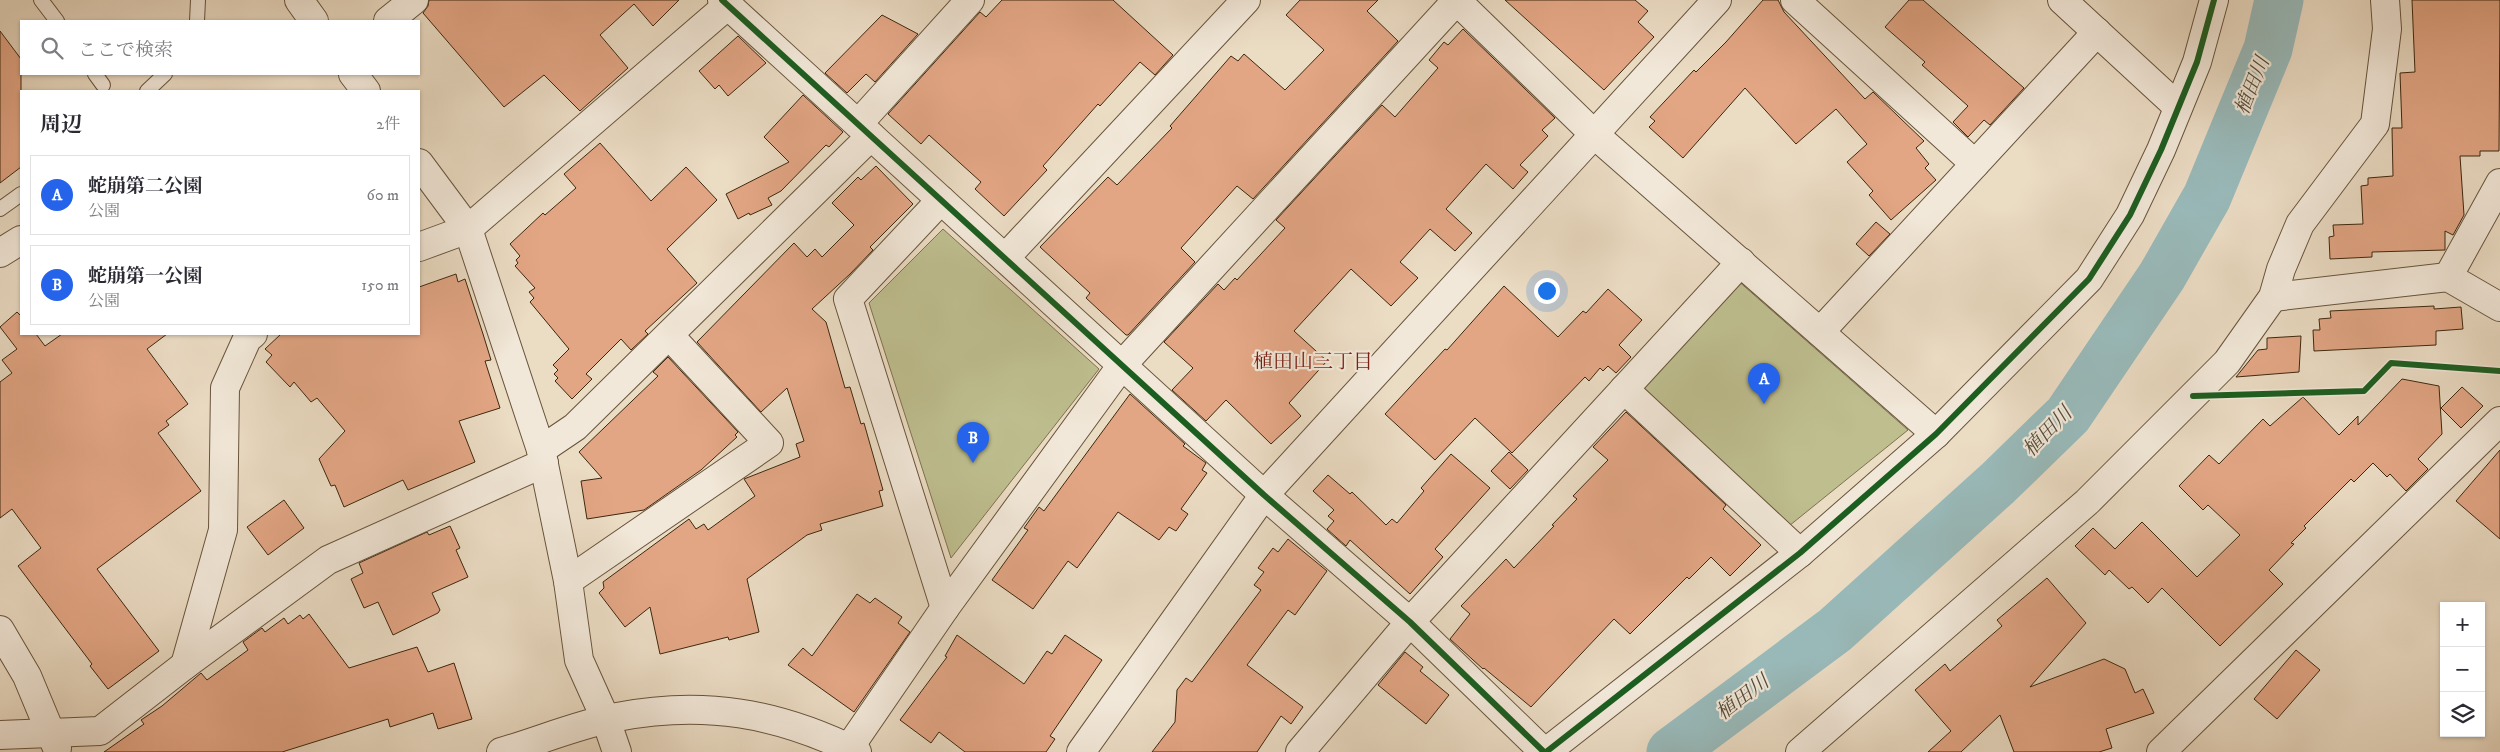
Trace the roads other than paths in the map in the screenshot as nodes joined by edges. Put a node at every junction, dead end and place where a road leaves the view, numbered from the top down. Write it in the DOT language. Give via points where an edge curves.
graph roads {
  1 [pos="41,0"];
  2 [pos="198,0"];
  3 [pos="298,0"];
  4 [pos="414,0"];
  5 [pos="970,0"];
  6 [pos="1246,0"];
  7 [pos="1456,0"];
  8 [pos="1717,0"];
  9 [pos="1796,0"];
  10 [pos="2062,0"];
  11 [pos="2214,0"];
  12 [pos="2385,0"];
  13 [pos="725,3"];
  14 [pos="56,20"];
  15 [pos="197,20"];
  16 [pos="313,20"];
  17 [pos="389,20"];
  18 [pos="2096,32"];
  19 [pos="164,75"];
  20 [pos="354,75"];
  21 [pos="148,90"];
  22 [pos="365,90"];
  23 [pos="2178,107"];
  24 [pos="865,130"];
  25 [pos="1595,135"];
  26 [pos="420,164"];
  27 [pos="1975,164"];
  28 [pos="2500,182"];
  29 [pos="20,195"];
  30 [pos="941,200"];
  31 [pos="0,209"];
  32 [pos="468,229"];
  33 [pos="20,241"];
  34 [pos="420,247"];
  35 [pos="0,253"];
  36 [pos="1005,258"];
  37 [pos="1740,262"];
  38 [pos="2448,277"];
  39 [pos="2273,297"];
  40 [pos="2500,306"];
  41 [pos="1820,332"];
  42 [pos="252,335"];
  43 [pos="668,335"];
  44 [pos="1122,364"];
  45 [pos="1624,390"];
  46 [pos="2500,421"];
  47 [pos="1936,434"];
  48 [pos="543,456"];
  49 [pos="1264,495"];
  50 [pos="1800,553"];
  51 [pos="568,581"];
  52 [pos="945,608"];
  53 [pos="1410,622"];
  54 [pos="0,630"];
  55 [pos="185,665"];
  56 [pos="606,720"];
  57 [pos="0,735"];
  58 [pos="54,743"];
  59 [pos="853,750"];
  60 [pos="501,752"];
  61 [pos="617,752"];
  62 [pos="1080,752"];
  63 [pos="1300,752"];
  64 [pos="1545,752"];
  65 [pos="1800,752"];
  66 [pos="2161,752"];
  1 -- 14 [label="lane"];
  2 -- 15 [label="lane"];
  3 -- 16 [label="street"];
  4 -- 17 [label="street"];
  5 -- 24 [label="street"];
  6 -- 36 [label="street"];
  7 -- 25 [label="street"];
  7 -- 44 [label="street"];
  8 -- 25 [label="street"];
  9 -- 27 [label="street"];
  10 -- 18 [label="street"];
  11 -- 23 [label="street" via="2197,62"];
  12 -- 39 [label="street" via="2387,29 2375,124 2300,224"];
  13 -- 24 [label="street"];
  13 -- 32 [label="street"];
  18 -- 23 [label="street"];
  18 -- 27 [label="street"];
  19 -- 21 [label="lane"];
  20 -- 22 [label="street"];
  23 -- 47 [label="street" via="2130,215 2090,279"];
  24 -- 30 [label="street"];
  24 -- 43 [label="street"];
  25 -- 37 [label="street"];
  25 -- 49 [label="street"];
  26 -- 32 [label="street"];
  27 -- 41 [label="street"];
  28 -- 38 [label="street"];
  29 -- 31 [label="lane"];
  30 -- 36 [label="street"];
  30 -- 52 [label="street" via="848,299"];
  32 -- 34 [label="street"];
  32 -- 48 [label="street"];
  33 -- 35 [label="street"];
  36 -- 44 [label="street"];
  37 -- 41 [label="street"];
  37 -- 45 [label="street"];
  38 -- 39 [label="street"];
  38 -- 40 [label="street"];
  39 -- 65 [label="street" via="2227,362 2087,502"];
  41 -- 47 [label="street"];
  42 -- 55 [label="street" via="247,339 226,388 223,530"];
  43 -- 48 [label="street"];
  43 -- 51 [label="street" via="769,443"];
  44 -- 49 [label="street"];
  44 -- 52 [label="street"];
  45 -- 50 [label="street"];
  45 -- 53 [label="street"];
  46 -- 66 [label="street"];
  47 -- 50 [label="street"];
  48 -- 51 [label="street"];
  48 -- 55 [label="street" via="328,560"];
  49 -- 53 [label="street"];
  49 -- 62 [label="street"];
  50 -- 64 [label="street"];
  51 -- 56 [label="street" via="579,660"];
  52 -- 59 [label="street"];
  53 -- 63 [label="street"];
  53 -- 64 [label="street"];
  54 -- 58 [label="street" via="27,676"];
  55 -- 58 [label="street" via="100,731"];
  56 -- 59 [label="street" via="662,710 723,710 779,720"];
  56 -- 60 [label="street"];
  56 -- 61 [label="street"];
  57 -- 58 [label="street"];
}
